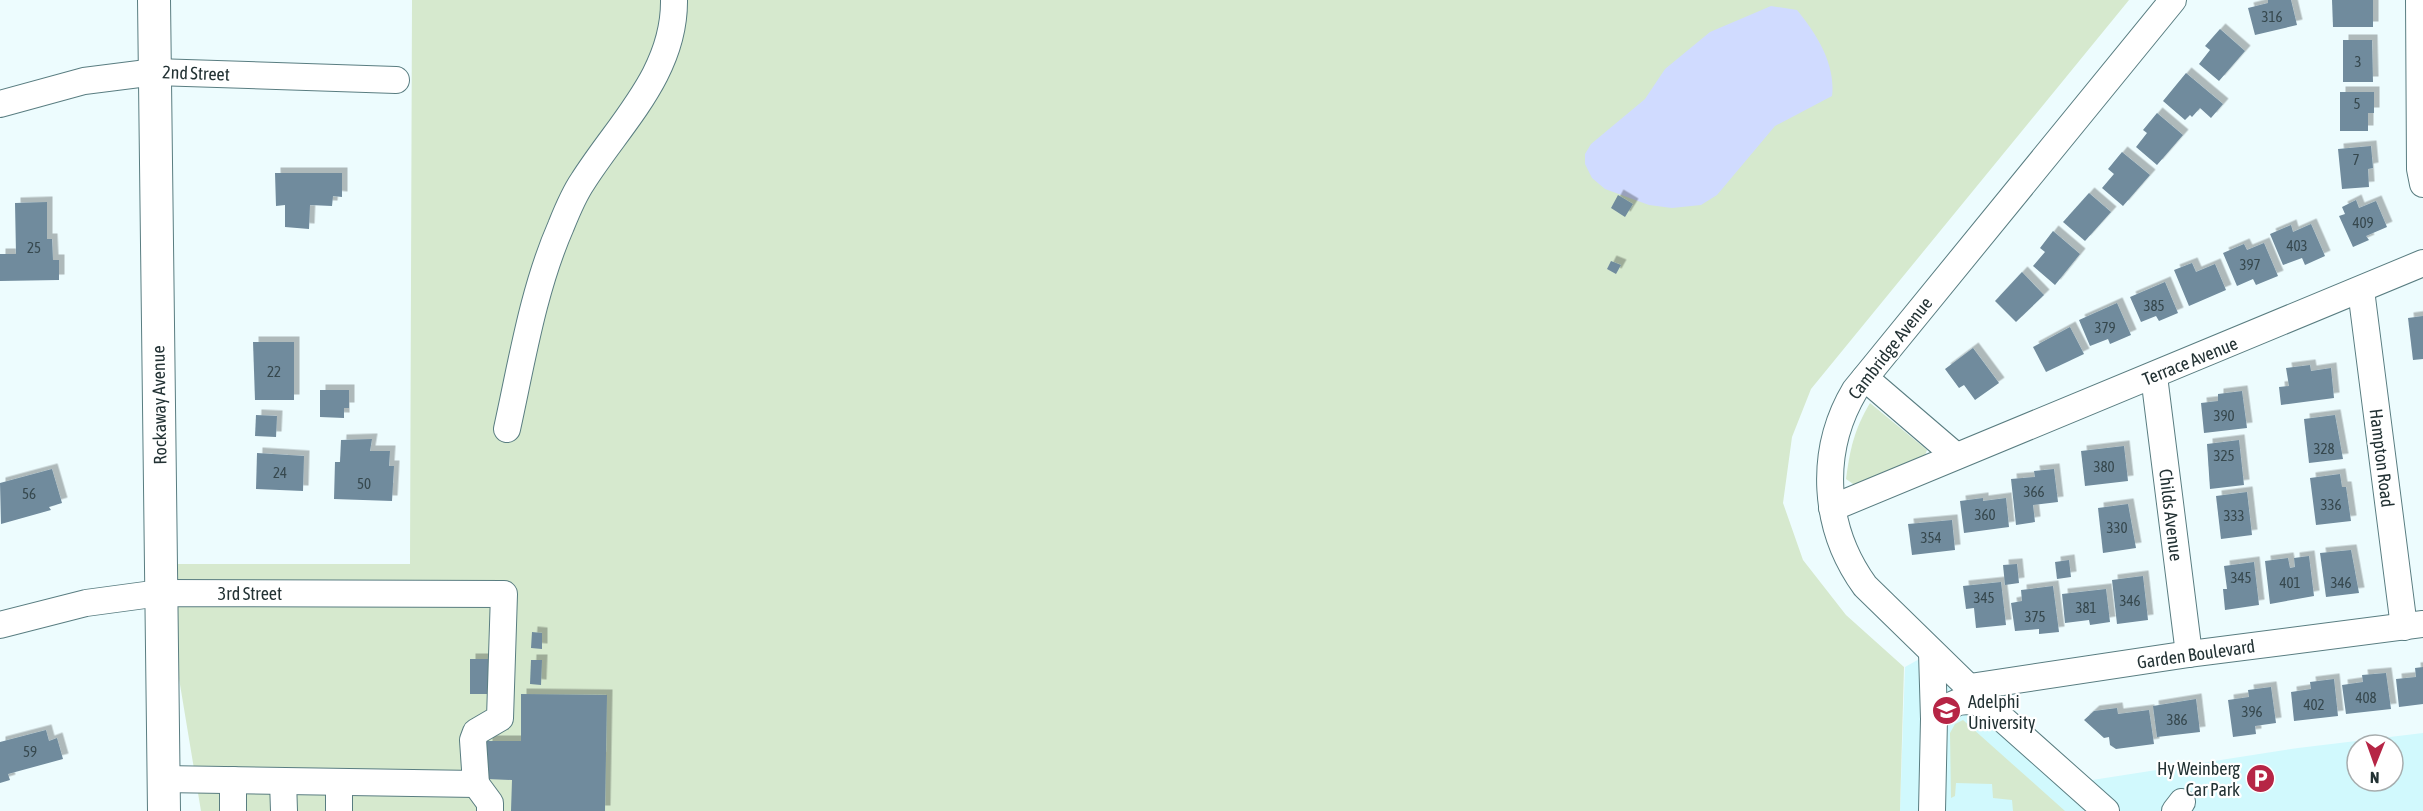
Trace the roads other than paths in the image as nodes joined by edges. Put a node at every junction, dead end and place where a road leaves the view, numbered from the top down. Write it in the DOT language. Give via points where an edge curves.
graph roads {
  1 [pos="154,0"];
  2 [pos="674,0"];
  3 [pos="2173,0"];
  4 [pos="2419,0"];
  5 [pos="155,72"];
  6 [pos="396,80"];
  7 [pos="0,104"];
  8 [pos="2423,184"];
  9 [pos="2423,263"];
  10 [pos="2361,290"];
  11 [pos="2154,376"];
  12 [pos="1865,378"];
  13 [pos="507,429"];
  14 [pos="1956,456"];
  15 [pos="1832,508"];
  16 [pos="160,593"];
  17 [pos="0,625"];
  18 [pos="2413,625"];
  19 [pos="1932,652"];
  20 [pos="2189,654"];
  21 [pos="1978,696"];
  22 [pos="1934,719"];
  23 [pos="163,779"];
  24 [pos="232,780"];
  25 [pos="283,781"];
  26 [pos="339,782"];
  27 [pos="476,784"];
  28 [pos="164,811"];
  29 [pos="233,811"];
  30 [pos="284,811"];
  31 [pos="339,811"];
  32 [pos="490,811"];
  33 [pos="1932,811"];
  34 [pos="2106,811"];
  1 -- 5 [label="main road, Rockaway Avenue"];
  2 -- 13 [label="street" via="668,44 656,76 583,181 561,227 539,285"];
  3 -- 12 [label="street, Cambridge Avenue"];
  4 -- 8 [label="street"];
  5 -- 6 [label="street, 2nd Street"];
  5 -- 7 [label="street, 2nd Street" via="84,81"];
  5 -- 16 [label="main road, Rockaway Avenue"];
  9 -- 10 [label="street, Terrace Avenue"];
  10 -- 11 [label="street, Terrace Avenue"];
  10 -- 18 [label="street, Hampton Road"];
  11 -- 14 [label="street, Terrace Avenue"];
  11 -- 20 [label="street, Childs Avenue"];
  12 -- 14 [label="street"];
  12 -- 15 [label="street, Cambridge Avenue" via="1846,405 1838,426 1829,479"];
  14 -- 15 [label="street, Terrace Avenue"];
  15 -- 19 [label="street, Cambridge Avenue" via="1837,532 1855,572"];
  16 -- 17 [label="street, 3rd Street" via="86,603"];
  16 -- 23 [label="main road, Rockaway Avenue"];
  16 -- 27 [label="street, 3rd Street" via="504,594 500,718 476,732 473,740"];
  18 -- 20 [label="street, Garden Boulevard"];
  19 -- 21 [label="street, Cambridge Avenue"];
  19 -- 22 [label="street"];
  20 -- 21 [label="street, Garden Boulevard"];
  21 -- 22 [label="street, Garden Boulevard" via="1958,701"];
  21 -- 34 [label="street, Cambridge Avenue"];
  22 -- 33 [label="street"];
  23 -- 24 [label="street"];
  23 -- 28 [label="main road, Rockaway Avenue"];
  24 -- 25 [label="street"];
  24 -- 29 [label="street"];
  25 -- 26 [label="street"];
  25 -- 30 [label="street"];
  26 -- 27 [label="street"];
  26 -- 31 [label="street"];
  27 -- 32 [label="street" via="490,803"];
}
